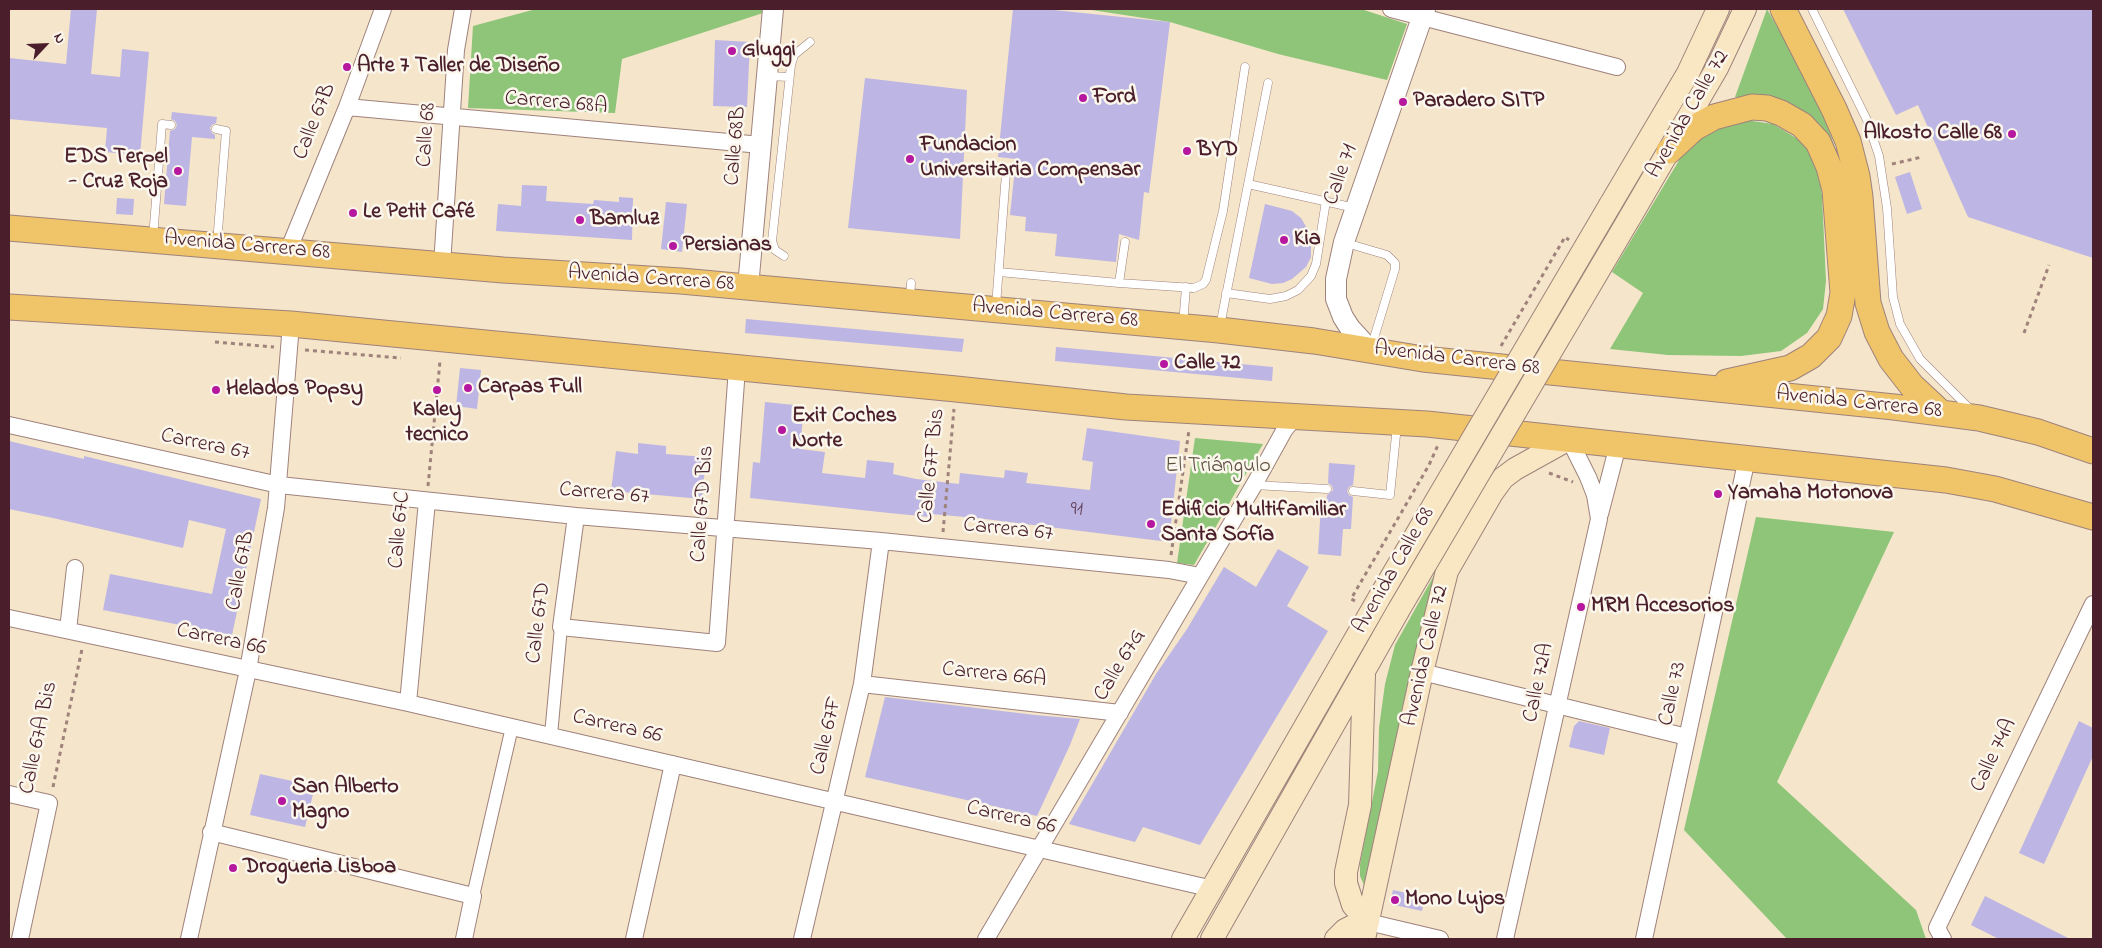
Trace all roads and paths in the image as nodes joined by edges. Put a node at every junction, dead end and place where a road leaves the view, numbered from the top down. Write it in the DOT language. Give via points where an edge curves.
graph roads {
  1 [pos="383,9"];
  2 [pos="463,9"];
  3 [pos="773,9"];
  4 [pos="1390,9"];
  5 [pos="1718,9"];
  6 [pos="1745,9"];
  7 [pos="1783,9"];
  8 [pos="1812,9"];
  9 [pos="1424,13"];
  10 [pos="810,42"];
  11 [pos="1245,67"];
  12 [pos="1617,67"];
  13 [pos="766,76"];
  14 [pos="790,77"];
  15 [pos="1268,83"];
  16 [pos="764,105"];
  17 [pos="786,106"];
  18 [pos="347,107"];
  19 [pos="452,118"];
  20 [pos="171,125"];
  21 [pos="216,130"];
  22 [pos="761,145"];
  23 [pos="1669,151"];
  24 [pos="1922,157"];
  25 [pos="1889,165"];
  26 [pos="1006,173"];
  27 [pos="1248,184"];
  28 [pos="1326,201"];
  29 [pos="1610,205"];
  30 [pos="1355,208"];
  31 [pos="1629,219"];
  32 [pos="9,228"];
  33 [pos="153,239"];
  34 [pos="1572,241"];
  35 [pos="1125,242"];
  36 [pos="1344,242"];
  37 [pos="217,245"];
  38 [pos="288,250"];
  39 [pos="784,256"];
  40 [pos="442,265"];
  41 [pos="2049,266"];
  42 [pos="999,272"];
  43 [pos="1120,283"];
  44 [pos="748,287"];
  45 [pos="1186,287"];
  46 [pos="1226,293"];
  47 [pos="9,307"];
  48 [pos="996,310"];
  49 [pos="291,324"];
  50 [pos="1183,326"];
  51 [pos="1219,330"];
  52 [pos="2024,333"];
  53 [pos="1371,350"];
  54 [pos="440,361"];
  55 [pos="1489,366"];
  56 [pos="737,368"];
  57 [pos="1703,387"];
  58 [pos="956,389"];
  59 [pos="1941,413"];
  60 [pos="1296,416"];
  61 [pos="1979,418"];
  62 [pos="1397,421"];
  63 [pos="1190,422"];
  64 [pos="9,425"];
  65 [pos="1452,426"];
  66 [pos="1569,440"];
  67 [pos="1618,445"];
  68 [pos="2093,451"];
  69 [pos="1747,458"];
  70 [pos="279,485"];
  71 [pos="1254,486"];
  72 [pos="1327,489"];
  73 [pos="1353,492"];
  74 [pos="426,502"];
  75 [pos="576,516"];
  76 [pos="2093,517"];
  77 [pos="1599,518"];
  78 [pos="725,527"];
  79 [pos="881,540"];
  80 [pos="941,547"];
  81 [pos="75,568"];
  82 [pos="1169,570"];
  83 [pos="1200,576"];
  84 [pos="1369,601"];
  85 [pos="2093,604"];
  86 [pos="9,618"];
  87 [pos="561,627"];
  88 [pos="68,630"];
  89 [pos="85,634"];
  90 [pos="248,670"];
  91 [pos="1422,672"];
  92 [pos="1364,673"];
  93 [pos="862,684"];
  94 [pos="408,703"];
  95 [pos="1558,705"];
  96 [pos="1120,713"];
  97 [pos="512,727"];
  98 [pos="551,736"];
  99 [pos="1687,737"];
  100 [pos="673,764"];
  101 [pos="9,794"];
  102 [pos="836,801"];
  103 [pos="49,803"];
  104 [pos="211,832"];
  105 [pos="1040,848"];
  106 [pos="1213,888"];
  107 [pos="473,896"];
  108 [pos="1366,931"];
  109 [pos="1940,934"];
  110 [pos="20,939"];
  111 [pos="189,939"];
  112 [pos="464,939"];
  113 [pos="634,939"];
  114 [pos="802,939"];
  115 [pos="986,939"];
  116 [pos="1183,939"];
  117 [pos="1212,939"];
  118 [pos="1336,939"];
  119 [pos="1440,939"];
  120 [pos="1504,939"];
  121 [pos="1644,939"];
  1 -- 18 [label="street, Calle 67B"];
  2 -- 19 [label="street, Calle 68" via="456,50"];
  3 -- 13 [label="street, Calle 68B"];
  4 -- 9 [label="street"];
  5 -- 29 [label="main road, Avenida Calle 72" via="1680,87"];
  6 -- 23 [label="main road, Avenida Calle 72" via="1718,68"];
  7 -- 59 [label="main road" via="1848,141 1860,197 1868,304 1877,332 1912,386"];
  8 -- 61 [label="lane" via="1867,120 1879,156 1887,208 1893,297 1900,324 1920,359"];
  9 -- 12 [label="street"];
  9 -- 30 [label="street, Calle 71"];
  10 -- 14 [label="lane" via="792,59"];
  11 -- 45 [label="lane" via="1223,211 1206,280 1194,288"];
  13 -- 14 [label="lane"];
  13 -- 16 [label="street, Calle 68B"];
  14 -- 17 [label="lane"];
  15 -- 27 [label="lane"];
  16 -- 17 [label="lane"];
  16 -- 22 [label="street, Calle 68B"];
  17 -- 39 [label="lane" via="772,242 775,250"];
  18 -- 19 [label="street, Carrera 68A"];
  18 -- 38 [label="street, Calle 67B"];
  19 -- 22 [label="street, Carrera 68A"];
  19 -- 40 [label="street, Calle 68"];
  20 -- 33 [label="lane" via="162,124"];
  21 -- 37 [label="lane" via="226,131"];
  22 -- 44 [label="street, Calle 68B"];
  23 -- 31 [label="main road, Avenida Calle 72"];
  23 -- 57 [label="main road" via="1694,128 1714,117 1752,107 1767,108 1802,125 1818,142 1835,190 1843,293 1839,316 1829,338 1811,356 1790,368"];
  24 -- 25 [label="path"];
  26 -- 42 [label="lane"];
  27 -- 28 [label="lane"];
  27 -- 46 [label="lane"];
  28 -- 30 [label="lane"];
  28 -- 46 [label="lane" via="1316,264 1298,290 1270,299"];
  29 -- 84 [label="main road, Avenida Calle 68, bridge"];
  30 -- 36 [label="street, Calle 71"];
  31 -- 92 [label="main road, Avenida Calle 68, bridge"];
  32 -- 33 [label="main road, Avenida Carrera 68"];
  33 -- 37 [label="main road, Avenida Carrera 68"];
  34 -- 55 [label="path" via="1565,237"];
  35 -- 43 [label="lane"];
  36 -- 53 [label="street, Calle 71" via="1336,279 1336,299 1346,323"];
  36 -- 53 [label="lane" via="1387,255 1395,263"];
  37 -- 38 [label="main road, Avenida Carrera 68"];
  38 -- 40 [label="main road, Avenida Carrera 68"];
  40 -- 44 [label="main road, Avenida Carrera 68"];
  41 -- 52 [label="path"];
  42 -- 43 [label="lane"];
  42 -- 48 [label="lane"];
  43 -- 45 [label="lane"];
  44 -- 48 [label="main road, Avenida Carrera 68" via="910,292"];
  45 -- 50 [label="lane"];
  46 -- 51 [label="lane"];
  47 -- 49 [label="main road"];
  48 -- 50 [label="main road, Avenida Carrera 68"];
  49 -- 56 [label="main road"];
  49 -- 70 [label="street, Calle 67B"];
  50 -- 51 [label="main road, Avenida Carrera 68"];
  51 -- 53 [label="main road, Avenida Carrera 68"];
  53 -- 55 [label="main road, Avenida Carrera 68"];
  54 -- 74 [label="path, Calle 67C"];
  55 -- 57 [label="main road, Avenida Carrera 68"];
  56 -- 58 [label="main road"];
  56 -- 78 [label="street, Calle 67D Bis"];
  57 -- 59 [label="main road, Avenida Carrera 68"];
  58 -- 60 [label="main road" via="1126,407"];
  58 -- 80 [label="path, Calle 67F Bis"];
  59 -- 61 [label="main road, Avenida Carrera 68"];
  60 -- 62 [label="main road"];
  60 -- 71 [label="street, Calle 67G" via="1285,429"];
  61 -- 68 [label="main road, Avenida Carrera 68" via="2038,432"];
  62 -- 65 [label="main road"];
  62 -- 73 [label="lane" via="1390,495"];
  63 -- 82 [label="path"];
  64 -- 70 [label="street, Carrera 67"];
  65 -- 66 [label="main road"];
  65 -- 84 [label="path" via="1351,599"];
  66 -- 67 [label="main road"];
  66 -- 77 [label="street, Calle 72A" via="1595,495"];
  66 -- 91 [label="main road, Avenida Calle 72" via="1515,469 1492,493 1447,571"];
  67 -- 69 [label="main road"];
  67 -- 77 [label="street"];
  69 -- 76 [label="main road" via="1946,480 1995,489"];
  69 -- 99 [label="street, Calle 73"];
  70 -- 74 [label="street, Carrera 67"];
  70 -- 90 [label="street, Calle 67B"];
  71 -- 72 [label="lane"];
  71 -- 83 [label="street, Calle 67G"];
  74 -- 75 [label="street, Carrera 67"];
  74 -- 94 [label="street, Calle 67C"];
  75 -- 78 [label="street, Carrera 67"];
  75 -- 87 [label="street, Calle 67D"];
  77 -- 95 [label="street, Calle 72A"];
  78 -- 79 [label="street, Carrera 67"];
  78 -- 87 [label="street, Calle 67D Bis" via="717,643"];
  79 -- 80 [label="street, Carrera 67"];
  79 -- 93 [label="street, Calle 67F"];
  80 -- 82 [label="street, Carrera 67"];
  81 -- 88 [label="street"];
  82 -- 83 [label="street, Carrera 67"];
  83 -- 96 [label="street, Calle 67G"];
  84 -- 106 [label="main road, Avenida Calle 68"];
  85 -- 109 [label="street, Calle 74A"];
  86 -- 88 [label="street, Carrera 66"];
  87 -- 98 [label="street, Calle 67D"];
  88 -- 89 [label="street, Carrera 66"];
  89 -- 90 [label="street, Carrera 66"];
  89 -- 103 [label="path, Calle 67A Bis"];
  90 -- 94 [label="street, Carrera 66"];
  90 -- 104 [label="street, Calle 67B"];
  91 -- 95 [label="street"];
  91 -- 108 [label="main road, Avenida Calle 72"];
  92 -- 108 [label="main road" via="1360,805 1346,883"];
  92 -- 117 [label="main road, Avenida Calle 68"];
  93 -- 96 [label="street, Carrera 66A"];
  93 -- 102 [label="street, Calle 67F"];
  94 -- 97 [label="street, Carrera 66"];
  95 -- 99 [label="street"];
  95 -- 120 [label="street, Calle 72A"];
  96 -- 105 [label="street, Calle 67G"];
  97 -- 98 [label="street, Carrera 66"];
  97 -- 107 [label="street"];
  98 -- 100 [label="street, Carrera 66"];
  99 -- 121 [label="street, Calle 73"];
  100 -- 102 [label="street, Carrera 66"];
  100 -- 113 [label="street"];
  101 -- 103 [label="street"];
  102 -- 105 [label="street, Carrera 66"];
  102 -- 114 [label="street, Calle 67F"];
  103 -- 110 [label="street, Calle 67A Bis"];
  104 -- 107 [label="street"];
  104 -- 111 [label="street, Calle 67B"];
  105 -- 106 [label="street, Carrera 66"];
  105 -- 115 [label="street, Calle 67G"];
  106 -- 116 [label="main road, Avenida Calle 68"];
  107 -- 112 [label="street"];
  108 -- 118 [label="main road" via="1355,925"];
  108 -- 119 [label="street"];
}
